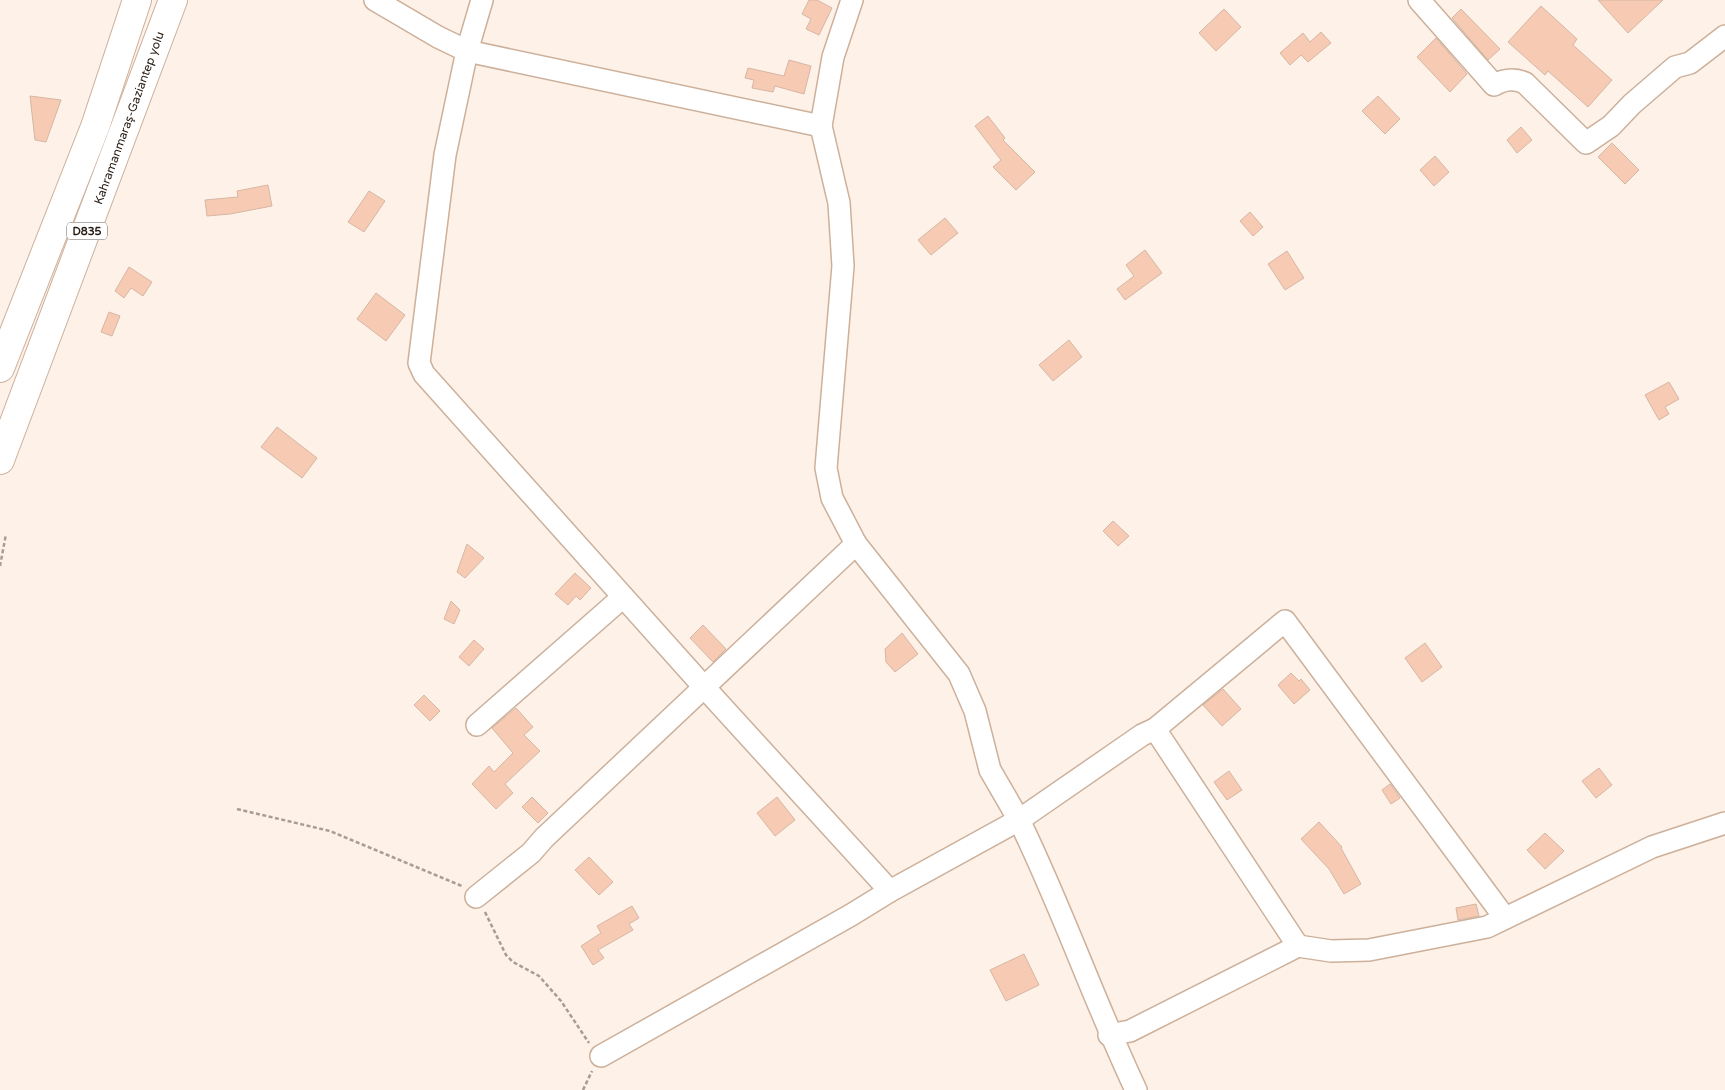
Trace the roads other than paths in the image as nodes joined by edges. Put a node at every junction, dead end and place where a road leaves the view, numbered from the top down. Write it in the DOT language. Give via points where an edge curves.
graph roads {
  1 [pos="137,0"];
  2 [pos="173,0"];
  3 [pos="375,0"];
  4 [pos="482,0"];
  5 [pos="852,0"];
  6 [pos="1420,0"];
  7 [pos="1725,36"];
  8 [pos="467,51"];
  9 [pos="821,126"];
  10 [pos="0,368"];
  11 [pos="0,460"];
  12 [pos="856,544"];
  13 [pos="623,597"];
  14 [pos="704,687"];
  15 [pos="477,725"];
  16 [pos="1155,729"];
  17 [pos="1019,820"];
  18 [pos="1725,823"];
  19 [pos="890,890"];
  20 [pos="476,897"];
  21 [pos="1504,918"];
  22 [pos="1298,946"];
  23 [pos="1109,1035"];
  24 [pos="602,1056"];
  25 [pos="1136,1090"];
  1 -- 10 [label="highway, D835" via="95,127"];
  2 -- 11 [label="highway, Kahramanmaraş-Gaziantep yolu / D835"];
  3 -- 8 [label="street"];
  4 -- 8 [label="street"];
  5 -- 9 [label="street" via="834,57"];
  6 -- 7 [label="street" via="1494,85 1506,79 1525,83 1586,144 1612,126 1675,66 1690,63"];
  8 -- 9 [label="street"];
  8 -- 13 [label="street" via="445,155 419,363 424,374"];
  9 -- 12 [label="street" via="839,203 843,266 826,468 832,498"];
  12 -- 14 [label="street"];
  12 -- 17 [label="street" via="959,674 975,711 990,770"];
  13 -- 14 [label="street"];
  13 -- 15 [label="street"];
  14 -- 19 [label="street"];
  14 -- 20 [label="street" via="531,853"];
  16 -- 17 [label="street"];
  16 -- 21 [label="street" via="1285,621"];
  16 -- 22 [label="street"];
  17 -- 19 [label="street"];
  17 -- 23 [label="street" via="1041,866"];
  18 -- 21 [label="street" via="1652,847"];
  19 -- 24 [label="street"];
  21 -- 22 [label="street" via="1487,927 1368,950 1331,951"];
  22 -- 23 [label="street" via="1130,1031"];
  23 -- 25 [label="street"];
}
